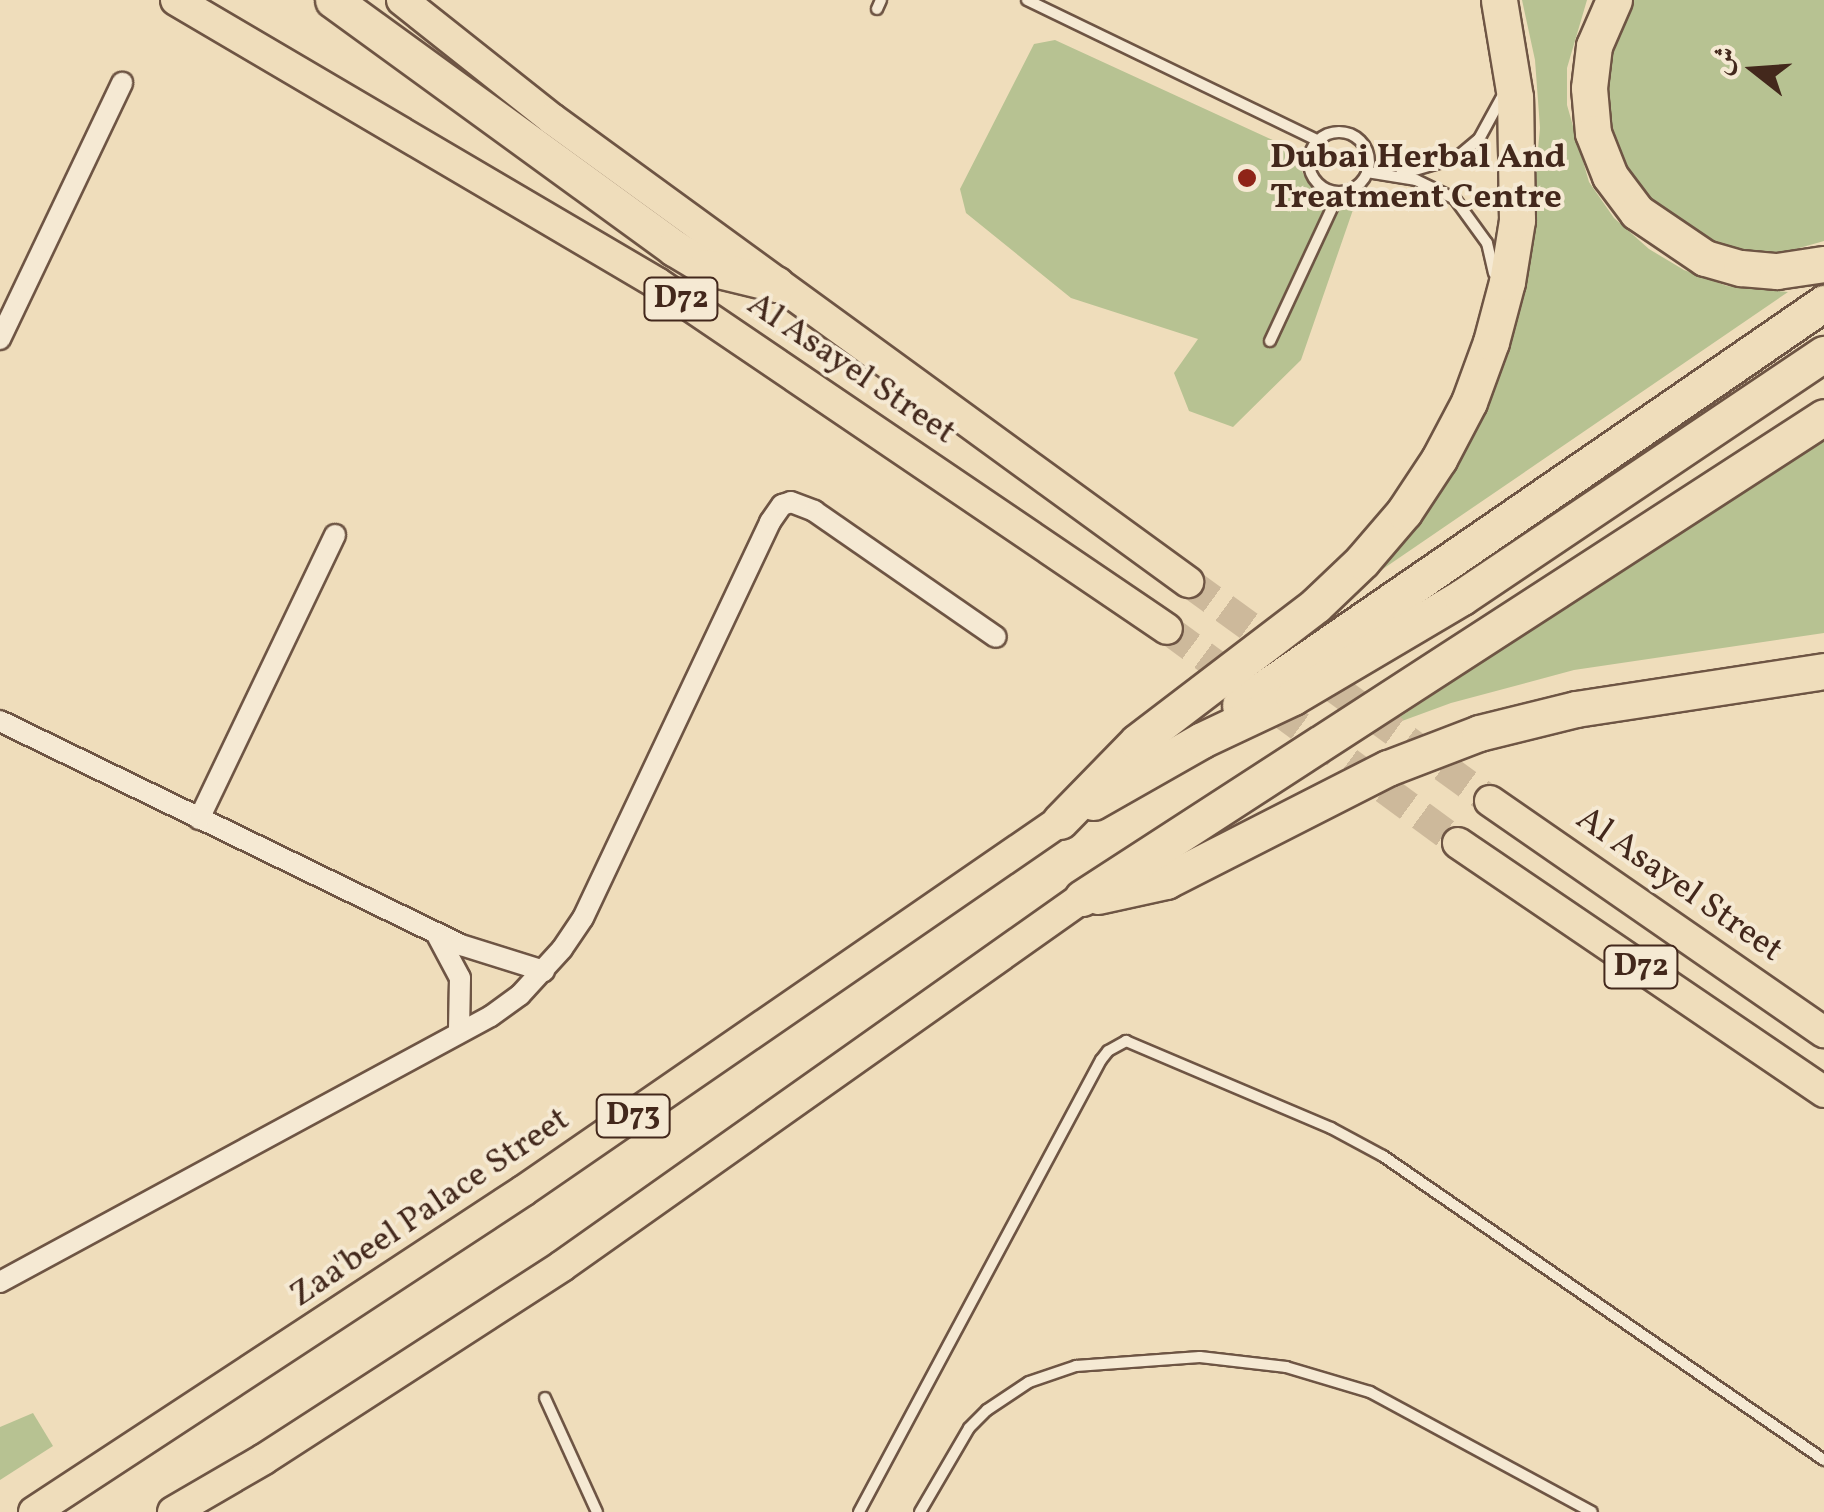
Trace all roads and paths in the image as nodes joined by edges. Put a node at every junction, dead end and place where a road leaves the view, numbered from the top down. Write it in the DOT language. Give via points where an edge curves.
graph roads {
  1 [pos="176,0"];
  2 [pos="333,0"];
  3 [pos="402,0"];
  4 [pos="1027,0"];
  5 [pos="1499,0"];
  6 [pos="1614,0"];
  7 [pos="1512,53"];
  8 [pos="122,83"];
  9 [pos="1317,140"];
  10 [pos="1368,172"];
  11 [pos="1395,176"];
  12 [pos="1339,192"];
  13 [pos="1824,264"];
  14 [pos="776,284"];
  15 [pos="1824,303"];
  16 [pos="0,339"];
  17 [pos="1270,341"];
  18 [pos="1491,342"];
  19 [pos="1824,354"];
  20 [pos="1821,419"];
  21 [pos="335,535"];
  22 [pos="1188,582"];
  23 [pos="1168,629"];
  24 [pos="996,637"];
  25 [pos="1824,671"];
  26 [pos="0,721"];
  27 [pos="1202,740"];
  28 [pos="1490,801"];
  29 [pos="198,820"];
  30 [pos="1060,821"];
  31 [pos="1458,843"];
  32 [pos="1082,898"];
  33 [pos="434,932"];
  34 [pos="544,970"];
  35 [pos="459,1031"];
  36 [pos="1824,1032"];
  37 [pos="1824,1092"];
  38 [pos="0,1282"];
  39 [pos="546,1398"];
  40 [pos="1824,1460"];
  41 [pos="34,1512"];
  42 [pos="173,1512"];
  43 [pos="598,1512"];
  44 [pos="859,1512"];
  45 [pos="920,1512"];
  46 [pos="1592,1512"];
  1 -- 23 [label="main road, Al Asayel Street / D72" via="657,284"];
  2 -- 14 [label="highway" via="674,248 706,267"];
  3 -- 14 [label="main road, Al Asayel Street / D72"];
  4 -- 9 [label="lane"];
  5 -- 7 [label="highway"];
  6 -- 13 [label="highway" via="1594,46 1593,133 1610,176 1636,212 1705,258 1740,268 1777,272"];
  7 -- 11 [label="lane" via="1507,84 1479,139 1456,158"];
  7 -- 18 [label="highway" via="1517,220"];
  8 -- 16 [label="street"];
  9 -- 10 [label="lane" via="1328,133 1355,136 1365,146"];
  9 -- 12 [label="lane" via="1310,174"];
  10 -- 11 [label="lane"];
  10 -- 12 [label="lane" via="1351,190"];
  11 -- 18 [label="lane" via="1437,187 1471,214 1495,276"];
  12 -- 17 [label="lane"];
  14 -- 22 [label="main road, Al Asayel Street / D72"];
  15 -- 27 [label="highway" via="1271,681"];
  18 -- 30 [label="highway" via="1440,459 1362,561 1316,605 1137,742"];
  19 -- 27 [label="highway" via="1462,597 1294,697"];
  20 -- 32 [label="highway"];
  21 -- 29 [label="street"];
  24 -- 34 [label="street" via="814,510 791,502 782,506 583,918"];
  25 -- 32 [label="highway" via="1576,709 1479,734 1388,768 1166,881"];
  26 -- 29 [label="street"];
  27 -- 30 [label="highway"];
  28 -- 36 [label="main road, Al Asayel Street / D72"];
  29 -- 33 [label="street"];
  30 -- 41 [label="main road, Zaa'beel Palace Street / D73" via="523,1191"];
  31 -- 37 [label="main road, D72"];
  32 -- 42 [label="main road, D73" via="562,1266"];
  33 -- 34 [label="street" via="488,956"];
  33 -- 35 [label="street" via="460,978"];
  34 -- 35 [label="street" via="491,1016"];
  35 -- 38 [label="street"];
  39 -- 43 [label="lane"];
  40 -- 44 [label="lane" via="1384,1156 1126,1041 1102,1060"];
  45 -- 46 [label="lane" via="969,1428 1029,1382 1076,1366 1200,1357 1286,1367 1370,1392"];
}
